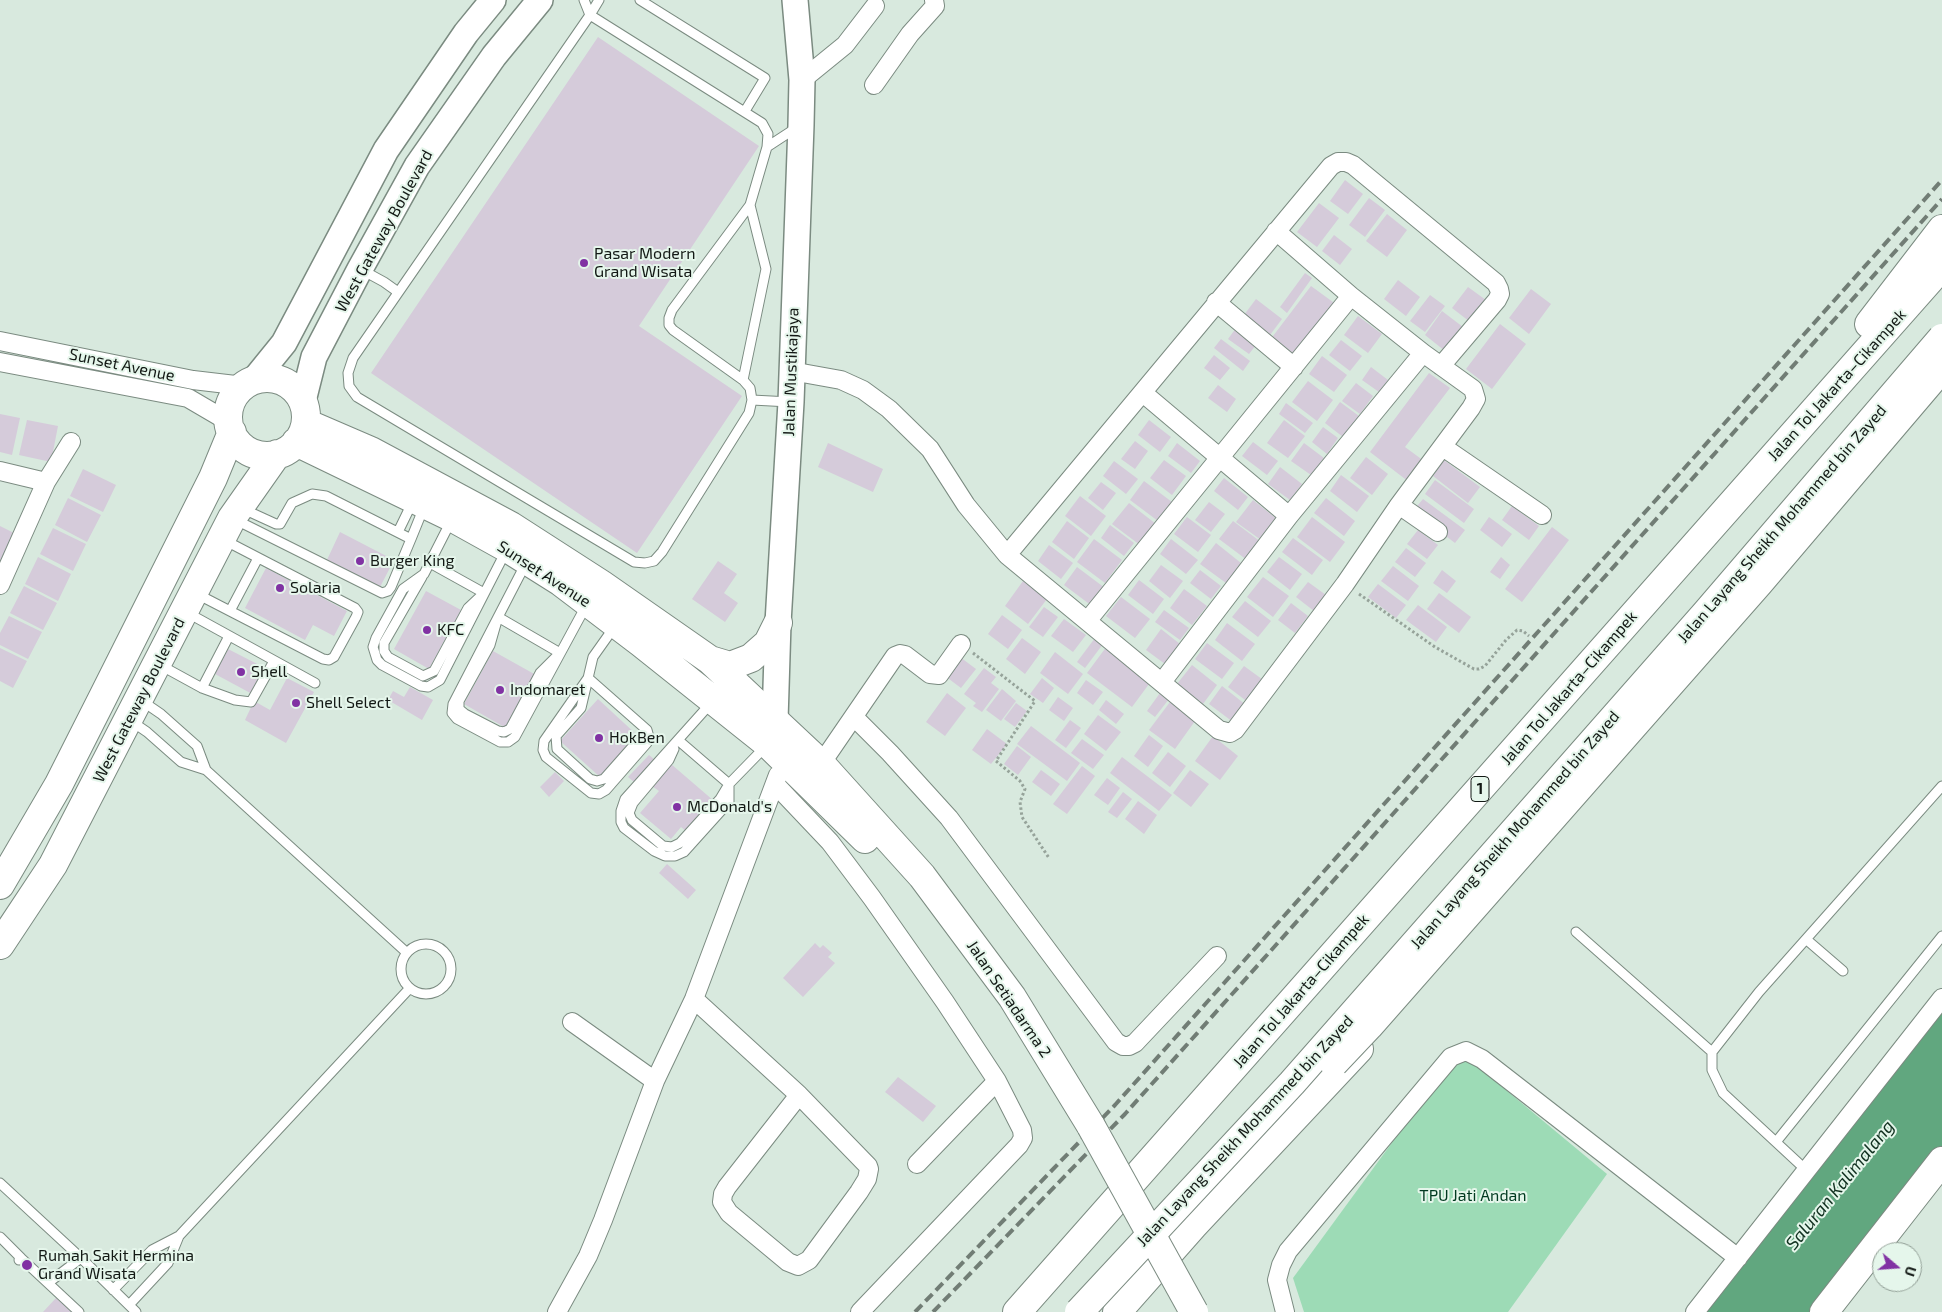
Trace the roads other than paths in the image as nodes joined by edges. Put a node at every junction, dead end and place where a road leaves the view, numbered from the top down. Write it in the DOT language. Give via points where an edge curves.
graph roads {
  1 [pos="493,0"];
  2 [pos="540,0"];
  3 [pos="584,0"];
  4 [pos="600,0"];
  5 [pos="640,0"];
  6 [pos="795,0"];
  7 [pos="934,0"];
  8 [pos="875,6"];
  9 [pos="590,15"];
  10 [pos="802,80"];
  11 [pos="874,85"];
  12 [pos="745,111"];
  13 [pos="801,125"];
  14 [pos="767,147"];
  15 [pos="386,150"];
  16 [pos="417,166"];
  17 [pos="750,205"];
  18 [pos="1942,228"];
  19 [pos="1276,231"];
  20 [pos="1942,266"];
  21 [pos="360,269"];
  22 [pos="398,292"];
  23 [pos="1351,296"];
  24 [pos="1216,302"];
  25 [pos="1942,338"];
  26 [pos="0,341"];
  27 [pos="284,343"];
  28 [pos="1422,353"];
  29 [pos="314,357"];
  30 [pos="0,362"];
  31 [pos="1294,366"];
  32 [pos="1441,366"];
  33 [pos="1942,368"];
  34 [pos="791,370"];
  35 [pos="744,380"];
  36 [pos="249,383"];
  37 [pos="1942,384"];
  38 [pos="1143,393"];
  39 [pos="752,400"];
  40 [pos="791,402"];
  41 [pos="230,427"];
  42 [pos="296,430"];
  43 [pos="71,442"];
  44 [pos="1443,447"];
  45 [pos="1220,458"];
  46 [pos="0,471"];
  47 [pos="46,482"];
  48 [pos="420,501"];
  49 [pos="1399,505"];
  50 [pos="1725,511"];
  51 [pos="1542,515"];
  52 [pos="1289,516"];
  53 [pos="453,518"];
  54 [pos="231,521"];
  55 [pos="398,532"];
  56 [pos="1438,532"];
  57 [pos="411,538"];
  58 [pos="517,554"];
  59 [pos="1007,555"];
  60 [pos="258,558"];
  61 [pos="430,562"];
  62 [pos="0,585"];
  63 [pos="484,593"];
  64 [pos="189,602"];
  65 [pos="588,602"];
  66 [pos="230,611"];
  67 [pos="498,617"];
  68 [pos="1088,620"];
  69 [pos="778,623"];
  70 [pos="616,624"];
  71 [pos="229,636"];
  72 [pos="961,644"];
  73 [pos="560,653"];
  74 [pos="710,660"];
  75 [pos="274,661"];
  76 [pos="157,664"];
  77 [pos="588,678"];
  78 [pos="1162,682"];
  79 [pos="315,683"];
  80 [pos="202,688"];
  81 [pos="104,697"];
  82 [pos="714,700"];
  83 [pos="133,710"];
  84 [pos="854,717"];
  85 [pos="649,737"];
  86 [pos="779,739"];
  87 [pos="678,740"];
  88 [pos="821,764"];
  89 [pos="206,770"];
  90 [pos="729,784"];
  91 [pos="775,784"];
  92 [pos="1942,786"];
  93 [pos="0,885"];
  94 [pos="1576,932"];
  95 [pos="1942,936"];
  96 [pos="1807,940"];
  97 [pos="0,945"];
  98 [pos="406,952"];
  99 [pos="1218,956"];
  100 [pos="1843,971"];
  101 [pos="409,989"];
  102 [pos="1942,998"];
  103 [pos="694,999"];
  104 [pos="572,1022"];
  105 [pos="1712,1052"];
  106 [pos="655,1081"];
  107 [pos="997,1081"];
  108 [pos="798,1095"];
  109 [pos="1083,1128"];
  110 [pos="1776,1142"];
  111 [pos="917,1164"];
  112 [pos="1940,1169"];
  113 [pos="1806,1170"];
  114 [pos="2,1185"];
  115 [pos="179,1236"];
  116 [pos="0,1237"];
  117 [pos="81,1258"];
  118 [pos="1738,1258"];
  119 [pos="48,1283"];
  120 [pos="113,1290"];
  121 [pos="132,1309"];
  122 [pos="79,1312"];
  123 [pos="557,1312"];
  124 [pos="860,1312"];
  125 [pos="1017,1312"];
  126 [pos="1079,1312"];
  127 [pos="1103,1312"];
  128 [pos="1117,1312"];
  129 [pos="1175,1312"];
  130 [pos="1194,1312"];
  131 [pos="1285,1312"];
  132 [pos="1695,1312"];
  133 [pos="1824,1312"];
  1 -- 15 [label="main road" via="466,33"];
  2 -- 16 [label="main road, West Gateway Boulevard" via="494,56"];
  3 -- 9 [label="lane"];
  4 -- 9 [label="lane"];
  5 -- 12 [label="lane" via="764,78"];
  6 -- 10 [label="main road, Jalan Mustikajaya"];
  7 -- 11 [label="street" via="932,11 910,34"];
  8 -- 10 [label="street" via="845,45"];
  9 -- 12 [label="lane"];
  9 -- 22 [label="lane"];
  10 -- 13 [label="main road, Jalan Mustikajaya"];
  12 -- 14 [label="lane" via="767,129"];
  13 -- 14 [label="lane"];
  13 -- 34 [label="main road, Jalan Mustikajaya"];
  14 -- 17 [label="lane"];
  15 -- 16 [label="main road"];
  15 -- 27 [label="main road"];
  16 -- 21 [label="main road, West Gateway Boulevard"];
  17 -- 35 [label="lane" via="766,269"];
  17 -- 35 [label="lane" via="669,318 673,330"];
  18 -- 50 [label="main road"];
  19 -- 23 [label="street"];
  19 -- 24 [label="street"];
  19 -- 32 [label="street" via="1331,166 1338,162 1353,165 1499,288 1497,300"];
  20 -- 50 [label="main road, Jalan Tol Jakarta–Cikampek / 1"];
  21 -- 22 [label="lane"];
  21 -- 29 [label="main road, West Gateway Boulevard"];
  22 -- 39 [label="lane" via="353,358 348,373 350,386 357,396 634,562 654,561 662,552 749,413"];
  23 -- 28 [label="street"];
  23 -- 31 [label="street"];
  24 -- 31 [label="street"];
  24 -- 38 [label="street"];
  25 -- 126 [label="main road, Jalan Layang Sheikh Mohammed bin Zayed, bridge" via="1700,620 1292,1083"];
  26 -- 36 [label="street, Sunset Avenue" via="193,380"];
  27 -- 29 [label="main road" via="296,357"];
  27 -- 36 [label="main road"];
  28 -- 32 [label="street"];
  28 -- 52 [label="street"];
  29 -- 42 [label="main road, West Gateway Boulevard"];
  30 -- 41 [label="street, Sunset Avenue" via="188,398"];
  31 -- 45 [label="street"];
  32 -- 44 [label="street" via="1472,389 1476,399"];
  33 -- 127 [label="main road, Jalan Layang Sheikh Mohammed bin Zayed, bridge" via="1759,583 1369,1026"];
  34 -- 40 [label="main road, Jalan Mustikajaya"];
  34 -- 59 [label="street" via="840,380 862,390 889,409 930,449 966,506"];
  35 -- 39 [label="lane" via="750,388"];
  36 -- 41 [label="main road" via="232,402"];
  36 -- 42 [label="main road" via="265,378 278,379 289,385"];
  37 -- 128 [label="main road" via="1571,812 1346,1064 1193,1226"];
  38 -- 45 [label="street"];
  38 -- 59 [label="street"];
  39 -- 40 [label="lane"];
  40 -- 69 [label="main road, Jalan Mustikajaya"];
  41 -- 42 [label="main road" via="241,445 254,454 265,456"];
  41 -- 81 [label="main road, West Gateway Boulevard" via="213,478"];
  42 -- 48 [label="main road, Sunset Avenue"];
  42 -- 54 [label="main road, West Gateway Boulevard"];
  42 -- 74 [label="main road, Sunset Avenue" via="371,451 511,526"];
  43 -- 47 [label="street"];
  44 -- 49 [label="street"];
  44 -- 51 [label="street"];
  45 -- 52 [label="street"];
  45 -- 68 [label="street"];
  46 -- 47 [label="street"];
  47 -- 62 [label="street"];
  48 -- 53 [label="main road, Sunset Avenue"];
  48 -- 55 [label="lane"];
  48 -- 57 [label="lane"];
  49 -- 56 [label="street"];
  49 -- 78 [label="street" via="1345,584 1235,730 1230,733 1219,730"];
  50 -- 125 [label="main road, Jalan Tol Jakarta–Cikampek / 1"];
  52 -- 78 [label="street"];
  53 -- 58 [label="main road, Sunset Avenue"];
  53 -- 61 [label="lane"];
  54 -- 55 [label="lane" via="280,524 292,502 312,494 326,496"];
  54 -- 57 [label="lane" via="382,593 391,587"];
  54 -- 60 [label="lane"];
  54 -- 64 [label="main road, West Gateway Boulevard"];
  55 -- 57 [label="lane"];
  58 -- 63 [label="lane"];
  58 -- 65 [label="main road, Sunset Avenue"];
  58 -- 67 [label="lane"];
  59 -- 68 [label="street"];
  60 -- 66 [label="lane"];
  60 -- 66 [label="lane" via="356,608 356,617 334,657 329,660"];
  61 -- 63 [label="lane"];
  61 -- 63 [label="lane" via="424,574 403,588 376,638 373,647 382,665 421,686 428,687 440,680"];
  64 -- 66 [label="lane"];
  64 -- 71 [label="lane"];
  64 -- 76 [label="main road, West Gateway Boulevard"];
  65 -- 70 [label="main road, Sunset Avenue"];
  65 -- 73 [label="lane"];
  67 -- 73 [label="lane"];
  67 -- 73 [label="lane" via="452,704 452,713 457,719 500,742 508,742 514,737"];
  68 -- 78 [label="street"];
  69 -- 74 [label="main road" via="768,643 751,658 730,666"];
  69 -- 86 [label="main road, Jalan Mustikajaya"];
  70 -- 77 [label="lane" via="593,658"];
  70 -- 82 [label="main road, Sunset Avenue"];
  71 -- 75 [label="lane"];
  71 -- 80 [label="lane"];
  72 -- 84 [label="street" via="939,675 930,674 905,655 896,656"];
  74 -- 86 [label="main road, Sunset Avenue"];
  75 -- 79 [label="lane"];
  75 -- 80 [label="lane" via="251,702"];
  76 -- 80 [label="lane"];
  76 -- 83 [label="main road, West Gateway Boulevard"];
  77 -- 85 [label="lane" via="647,730"];
  77 -- 85 [label="lane" via="581,708 556,736 557,749 590,779 598,781 604,779 635,744"];
  77 -- 85 [label="lane" via="544,741 546,757 591,793 598,794 606,790"];
  81 -- 83 [label="main road"];
  81 -- 93 [label="main road, West Gateway Boulevard"];
  82 -- 86 [label="main road, Sunset Avenue"];
  82 -- 87 [label="lane"];
  83 -- 89 [label="lane" via="147,732 181,762"];
  83 -- 89 [label="lane" via="161,714 197,746"];
  83 -- 97 [label="main road, West Gateway Boulevard" via="52,865"];
  84 -- 88 [label="street"];
  84 -- 99 [label="street" via="949,818 1116,1042 1123,1046 1135,1043"];
  86 -- 88 [label="main road, Jalan Setiadarma 2"];
  86 -- 90 [label="lane"];
  86 -- 91 [label="street"];
  86 -- 109 [label="main road, Jalan Setiadarma 2" via="944,932"];
  87 -- 90 [label="lane"];
  87 -- 90 [label="lane" via="625,799 621,811 624,828 654,851 665,856 680,854 729,802"];
  88 -- 109 [label="main road, Jalan Setiadarma 2" via="922,876 1012,997"];
  89 -- 98 [label="lane"];
  91 -- 103 [label="street"];
  91 -- 107 [label="street" via="842,858 946,1002"];
  92 -- 96 [label="lane"];
  94 -- 105 [label="lane"];
  95 -- 110 [label="lane"];
  96 -- 100 [label="lane"];
  96 -- 105 [label="lane" via="1759,992"];
  98 -- 101 [label="lane" via="401,964 401,977"];
  98 -- 101 [label="lane" via="419,944 434,944 447,953 452,968 448,982 437,992 422,995"];
  101 -- 115 [label="lane"];
  102 -- 113 [label="street"];
  103 -- 106 [label="street"];
  103 -- 108 [label="street"];
  104 -- 106 [label="street"];
  105 -- 110 [label="lane" via="1712,1070 1723,1093"];
  106 -- 123 [label="street" via="588,1256"];
  107 -- 111 [label="street"];
  107 -- 124 [label="street" via="1022,1130 1020,1145"];
  108 -- 108 [label="street" via="865,1161 869,1169 859,1192 809,1260 798,1266 788,1262 730,1213 722,1202 727,1187"];
  109 -- 129 [label="main road, Jalan Setiadarma 2"];
  109 -- 130 [label="main road, Jalan Setiadarma 2, bridge"];
  110 -- 113 [label="lane"];
  112 -- 133 [label="main road"];
  113 -- 118 [label="street"];
  114 -- 117 [label="lane"];
  115 -- 120 [label="lane" via="152,1250"];
  115 -- 121 [label="lane" via="168,1263"];
  116 -- 119 [label="lane"];
  117 -- 119 [label="lane"];
  117 -- 120 [label="lane"];
  118 -- 131 [label="street" via="1482,1059 1466,1051 1451,1057 1288,1251 1277,1280"];
  118 -- 132 [label="street"];
  119 -- 122 [label="lane"];
  120 -- 121 [label="lane"];
}
